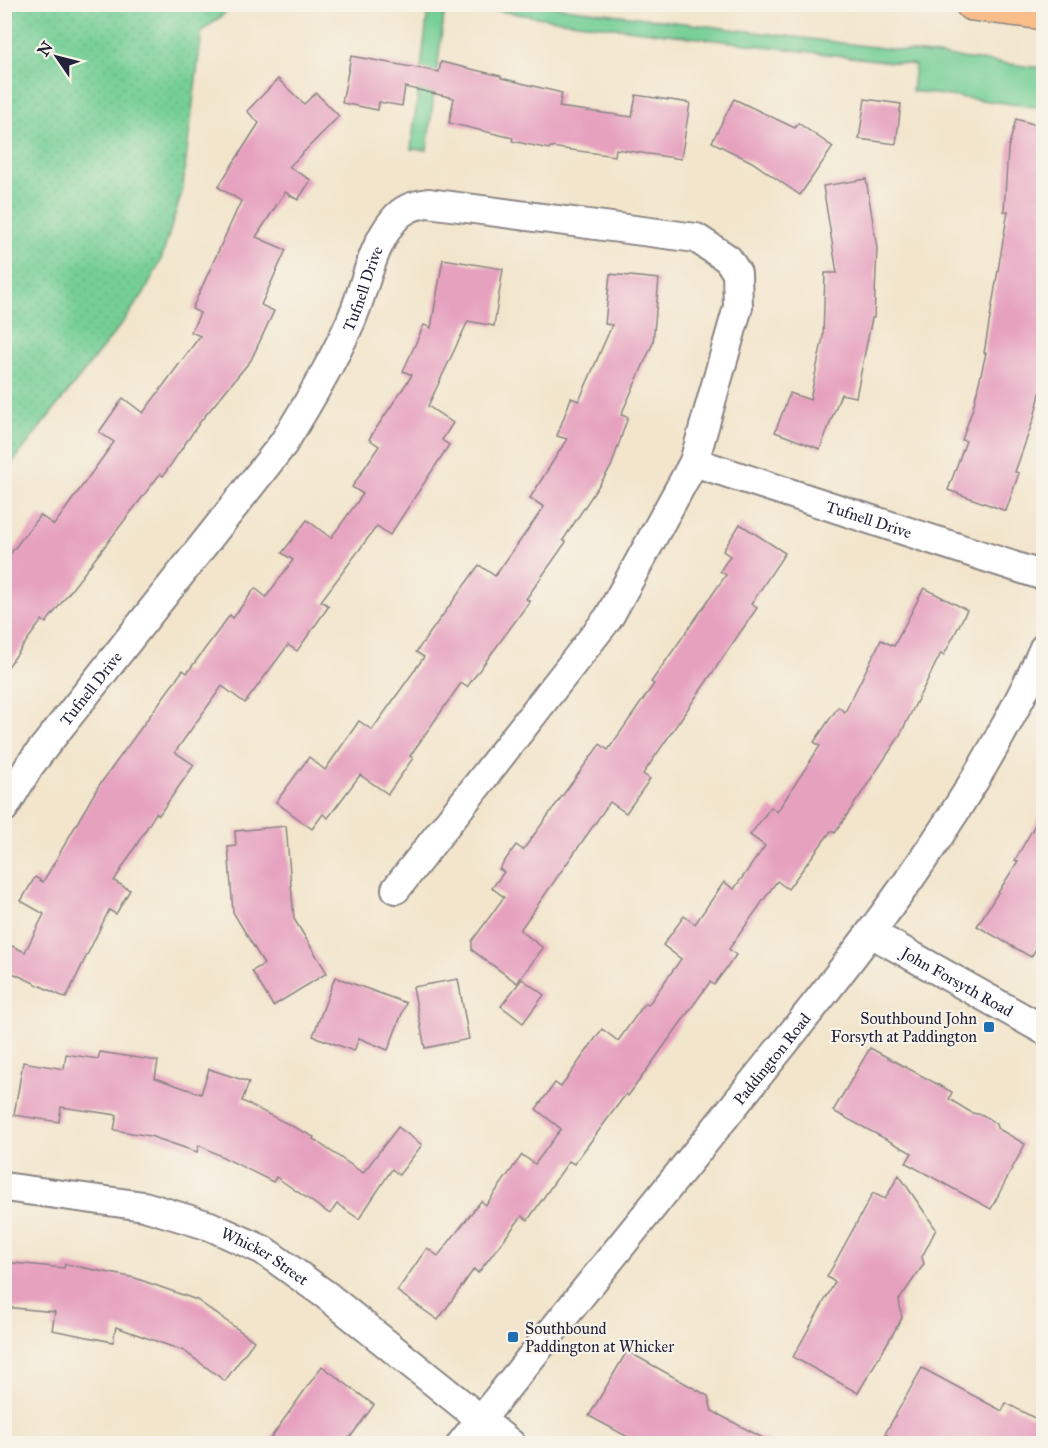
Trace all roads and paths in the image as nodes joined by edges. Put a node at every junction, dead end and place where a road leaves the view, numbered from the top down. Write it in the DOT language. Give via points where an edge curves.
graph roads {
  1 [pos="976,5"];
  2 [pos="1044,13"];
  3 [pos="1044,37"];
  4 [pos="694,462"];
  5 [pos="1044,576"];
  6 [pos="1044,648"];
  7 [pos="4,808"];
  8 [pos="396,889"];
  9 [pos="871,933"];
  10 [pos="1044,1030"];
  11 [pos="4,1187"];
  12 [pos="481,1419"];
  13 [pos="461,1443"];
  14 [pos="511,1443"];
  1 -- 2 [label="main road"];
  1 -- 3 [label="main road"];
  4 -- 5 [label="street, Tufnell Drive"];
  4 -- 7 [label="street, Tufnell Drive" via="738,307 737,273 728,259 696,238 428,203 412,205 400,212 385,232 351,321 317,390 283,444 30,765"];
  4 -- 8 [label="street, Tufnell Drive" via="609,617"];
  6 -- 9 [label="street, Paddington Road" via="994,748 953,816"];
  9 -- 10 [label="street, John Forsyth Road"];
  9 -- 12 [label="street, Paddington Road"];
  11 -- 12 [label="street, Whicker Street" via="144,1206 236,1236 301,1276"];
  12 -- 13 [label="street, Paddington Road"];
  12 -- 14 [label="street, Whicker Street"];
}
